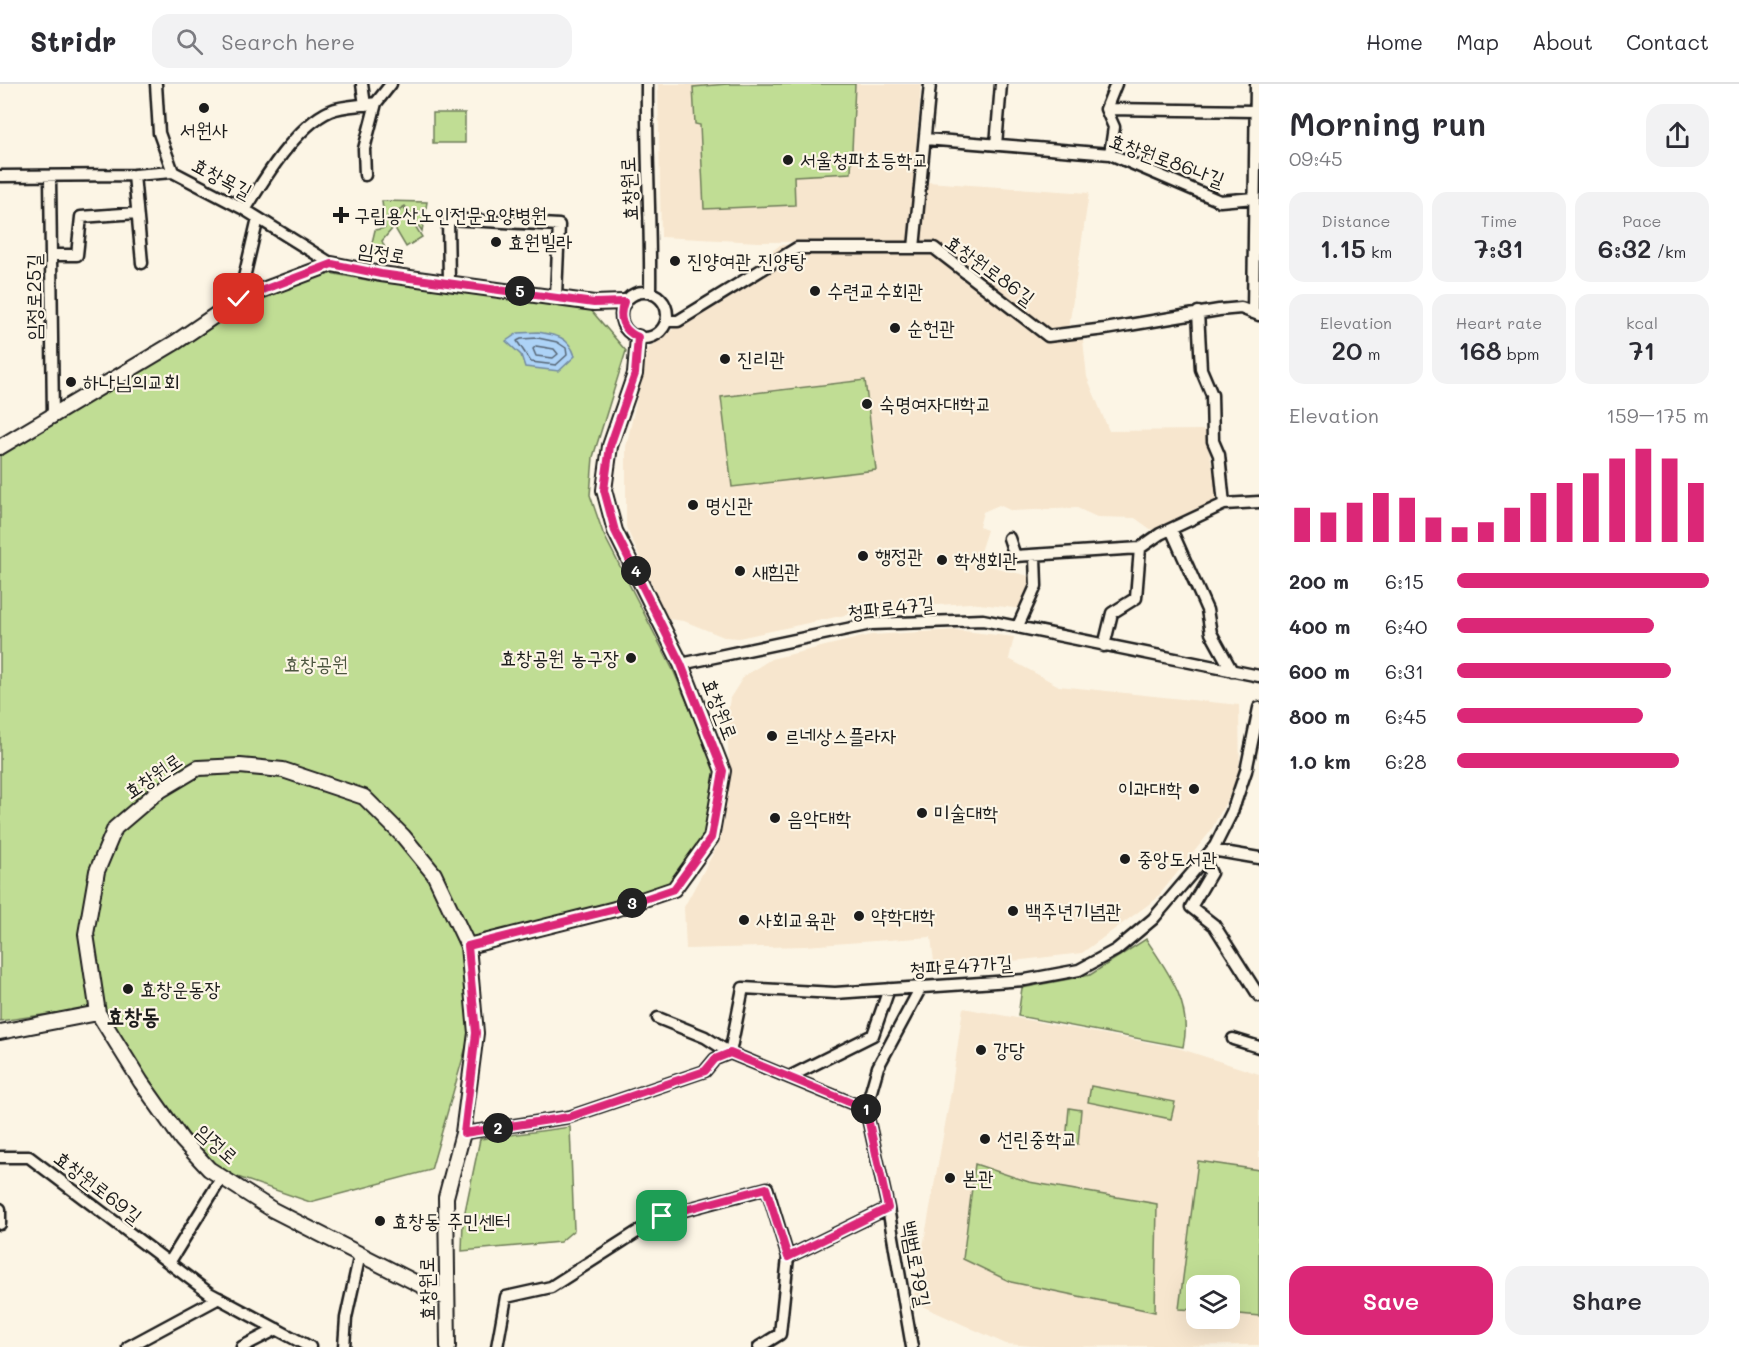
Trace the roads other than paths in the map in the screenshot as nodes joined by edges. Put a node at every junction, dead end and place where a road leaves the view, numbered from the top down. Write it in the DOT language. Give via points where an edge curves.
graph roads {
  1 [pos="156,84"];
  2 [pos="362,84"];
  3 [pos="391,84"];
  4 [pos="647,84"];
  5 [pos="930,84"];
  6 [pos="1000,84"];
  7 [pos="1116,84"];
  8 [pos="1256,84"];
  9 [pos="371,104"];
  10 [pos="1106,109"];
  11 [pos="1255,111"];
  12 [pos="925,140"];
  13 [pos="996,145"];
  14 [pos="1110,154"];
  15 [pos="173,172"];
  16 [pos="1256,173"];
  17 [pos="365,175"];
  18 [pos="0,176"];
  19 [pos="134,176"];
  20 [pos="50,177"];
  21 [pos="1254,198"];
  22 [pos="244,210"];
  23 [pos="137,213"];
  24 [pos="258,218"];
  25 [pos="914,248"];
  26 [pos="52,255"];
  27 [pos="142,263"];
  28 [pos="332,264"];
  29 [pos="449,281"];
  30 [pos="650,292"];
  31 [pos="555,296"];
  32 [pos="239,299"];
  33 [pos="624,302"];
  34 [pos="1198,312"];
  35 [pos="1256,314"];
  36 [pos="666,321"];
  37 [pos="638,337"];
  38 [pos="53,417"];
  39 [pos="0,447"];
  40 [pos="1259,502"];
  41 [pos="1224,504"];
  42 [pos="1171,529"];
  43 [pos="1009,538"];
  44 [pos="1140,548"];
  45 [pos="1035,556"];
  46 [pos="1018,626"];
  47 [pos="1104,646"];
  48 [pos="681,664"];
  49 [pos="1232,671"];
  50 [pos="1259,676"];
  51 [pos="1259,708"];
  52 [pos="1259,766"];
  53 [pos="1247,767"];
  54 [pos="1212,850"];
  55 [pos="1259,858"];
  56 [pos="1203,860"];
  57 [pos="468,946"];
  58 [pos="921,987"];
  59 [pos="889,989"];
  60 [pos="1259,996"];
  61 [pos="98,1013"];
  62 [pos="658,1018"];
  63 [pos="0,1032"];
  64 [pos="1233,1040"];
  65 [pos="1259,1047"];
  66 [pos="730,1053"];
  67 [pos="789,1077"];
  68 [pos="866,1109"];
  69 [pos="464,1133"];
  70 [pos="0,1157"];
  71 [pos="222,1177"];
  72 [pos="888,1208"];
  73 [pos="0,1209"];
  74 [pos="0,1224"];
  75 [pos="360,1254"];
  76 [pos="788,1257"];
  77 [pos="169,1263"];
  78 [pos="219,1298"];
  79 [pos="446,1298"];
  80 [pos="277,1329"];
  81 [pos="764,1346"];
  82 [pos="128,1347"];
  83 [pos="243,1347"];
  84 [pos="310,1347"];
  85 [pos="344,1347"];
  86 [pos="448,1347"];
  87 [pos="497,1347"];
  88 [pos="912,1347"];
  1 -- 15 [label="street, 효창목길" via="159,133"];
  2 -- 9 [label="street"];
  3 -- 9 [label="street"];
  4 -- 30 [label="street, 효창원로"];
  5 -- 12 [label="street"];
  6 -- 13 [label="street"];
  7 -- 10 [label="street"];
  8 -- 11 [label="street"];
  9 -- 17 [label="street" via="364,149"];
  9 -- 22 [label="street" via="332,110 315,119 267,174"];
  10 -- 11 [label="street"];
  10 -- 14 [label="street" via="1114,127"];
  11 -- 16 [label="street"];
  12 -- 13 [label="street, 효창원로86나길"];
  12 -- 25 [label="street"];
  13 -- 14 [label="street, 효창원로86나길"];
  14 -- 21 [label="street, 효창원로86나길" via="1220,201"];
  15 -- 19 [label="street"];
  15 -- 22 [label="street, 효창목길"];
  16 -- 21 [label="street"];
  18 -- 20 [label="street"];
  19 -- 20 [label="street"];
  19 -- 23 [label="street"];
  20 -- 26 [label="street, 임정로25길"];
  21 -- 35 [label="street"];
  22 -- 24 [label="street, 효창목길"];
  23 -- 26 [label="street" via="81,217 77,255"];
  23 -- 27 [label="street"];
  24 -- 28 [label="street, 효창목길"];
  24 -- 32 [label="street"];
  25 -- 34 [label="street, 효창원로86길" via="934,248 1048,336"];
  25 -- 36 [label="street, 효창원로86길" via="796,248 678,321"];
  26 -- 38 [label="street, 임정로25길"];
  28 -- 29 [label="street, 임정로"];
  28 -- 32 [label="street, 임정로"];
  29 -- 31 [label="street, 임정로"];
  29 -- 31 [label="street" via="448,219 559,225"];
  30 -- 33 [label="street" via="636,293"];
  30 -- 36 [label="street" via="662,300"];
  31 -- 33 [label="street, 임정로" via="594,303"];
  32 -- 38 [label="street, 임정로" via="177,342"];
  33 -- 37 [label="street" via="622,323"];
  34 -- 35 [label="street, 효창원로86길" via="1241,308"];
  34 -- 41 [label="street" via="1201,369 1212,395 1213,441 1219,455"];
  36 -- 37 [label="street" via="658,333"];
  37 -- 48 [label="street, 효창원로" via="635,374 610,446 604,490 615,531"];
  38 -- 39 [label="street, 임정로"];
  40 -- 41 [label="street"];
  41 -- 42 [label="street"];
  42 -- 44 [label="street"];
  42 -- 49 [label="street" via="1207,610 1211,633"];
  43 -- 45 [label="street" via="1015,556"];
  44 -- 45 [label="street"];
  44 -- 47 [label="street" via="1136,598 1112,613"];
  45 -- 46 [label="street" via="1036,586"];
  46 -- 47 [label="street, 청파로47길"];
  46 -- 48 [label="street, 청파로47길" via="983,620 871,624"];
  47 -- 49 [label="street, 청파로47길"];
  48 -- 57 [label="street, 효창원로" via="723,771 711,838 674,889 615,909"];
  49 -- 50 [label="street, 청파로47길"];
  51 -- 53 [label="street, 청파로47가길"];
  52 -- 53 [label="street"];
  53 -- 54 [label="street, 청파로47가길" via="1232,812"];
  54 -- 55 [label="street"];
  54 -- 56 [label="street, 청파로47가길"];
  56 -- 58 [label="street, 청파로47가길" via="1153,919 1116,950 1079,970 1025,980"];
  56 -- 60 [label="street" via="1211,873 1191,907 1214,925"];
  57 -- 61 [label="street, 효창원로" via="434,874 364,797 283,770 198,768 156,793 115,828 97,871 86,934"];
  57 -- 69 [label="street, 효창원로" via="476,1033"];
  58 -- 59 [label="street, 청파로47가길"];
  58 -- 68 [label="street, 백범로79길" via="878,1067"];
  59 -- 66 [label="street, 청파로47가길" via="835,993 742,988"];
  59 -- 67 [label="street" via="873,1035"];
  61 -- 63 [label="street"];
  61 -- 71 [label="street, 임정로" via="182,1140"];
  62 -- 66 [label="street" via="705,1037"];
  64 -- 65 [label="street"];
  66 -- 67 [label="street"];
  66 -- 69 [label="street" via="715,1059 705,1071 569,1117"];
  67 -- 68 [label="street"];
  68 -- 72 [label="street, 백범로79길"];
  69 -- 79 [label="street, 효창원로" via="446,1197"];
  70 -- 77 [label="street, 효창원로69길" via="29,1157"];
  71 -- 75 [label="street, 임정로" via="273,1210"];
  71 -- 77 [label="street"];
  72 -- 76 [label="street"];
  72 -- 88 [label="street, 백범로79길"];
  73 -- 74 [label="street"];
  75 -- 79 [label="street, 임정로"];
  75 -- 85 [label="street"];
  76 -- 81 [label="street" via="780,1334"];
  76 -- 87 [label="street" via="766,1188 662,1216 550,1287 506,1297"];
  77 -- 78 [label="street, 효창원로69길"];
  78 -- 80 [label="street, 효창원로69길"];
  78 -- 82 [label="street"];
  79 -- 86 [label="street, 효창원로"];
  80 -- 83 [label="street"];
  80 -- 84 [label="street, 효창원로69길"];
}
